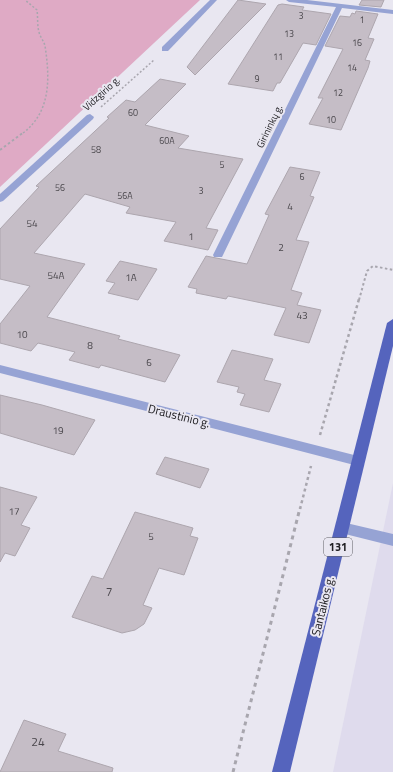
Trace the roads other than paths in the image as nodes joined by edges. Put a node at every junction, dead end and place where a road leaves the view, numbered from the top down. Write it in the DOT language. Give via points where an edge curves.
graph roads {
  1 [pos="214,0"];
  2 [pos="289,0"];
  3 [pos="340,6"];
  4 [pos="393,12"];
  5 [pos="165,49"];
  6 [pos="90,117"];
  7 [pos="0,199"];
  8 [pos="218,255"];
  9 [pos="393,323"];
  10 [pos="0,369"];
  11 [pos="358,461"];
  12 [pos="342,528"];
  13 [pos="393,540"];
  14 [pos="282,772"];
  1 -- 5 [label="street"];
  2 -- 3 [label="street"];
  3 -- 4 [label="street"];
  3 -- 8 [label="street, Girininkų g."];
  6 -- 7 [label="street, Vidzgirio g."];
  9 -- 11 [label="main road, Santaikos g. / 131"];
  10 -- 11 [label="street, Draustinio g."];
  11 -- 12 [label="main road, Santaikos g. / 131"];
  12 -- 13 [label="street"];
  12 -- 14 [label="main road, Santaikos g. / 131"];
}
